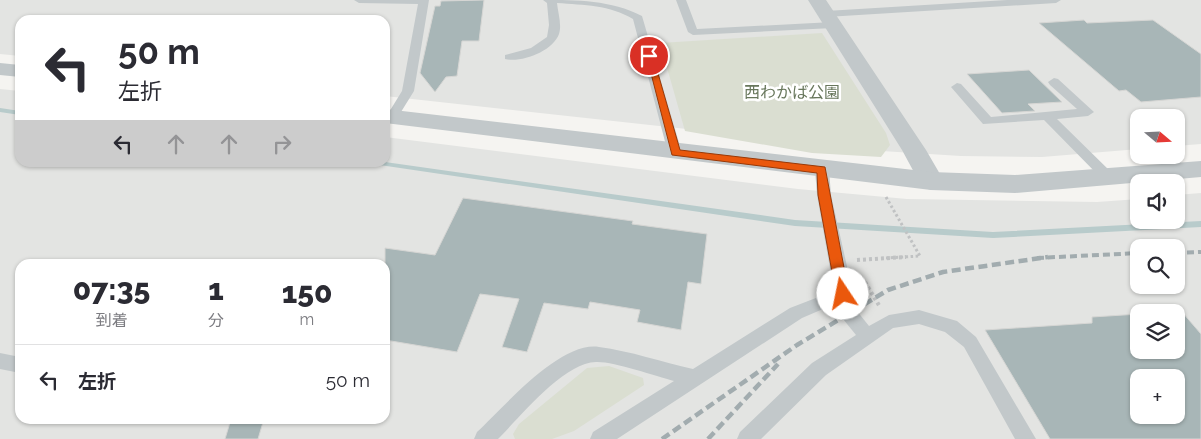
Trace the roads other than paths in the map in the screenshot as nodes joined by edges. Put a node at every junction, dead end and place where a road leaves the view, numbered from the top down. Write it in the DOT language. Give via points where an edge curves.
graph roads {
  1 [pos="359,0"];
  2 [pos="550,0"];
  3 [pos="681,0"];
  4 [pos="1049,0"];
  5 [pos="424,1"];
  6 [pos="825,13"];
  7 [pos="509,57"];
  8 [pos="0,69"];
  9 [pos="15,70"];
  10 [pos="1054,82"];
  11 [pos="957,87"];
  12 [pos="390,114"];
  13 [pos="1047,116"];
  14 [pos="390,117"];
  15 [pos="675,152"];
  16 [pos="1201,168"];
  17 [pos="822,170"];
  18 [pos="1107,176"];
  19 [pos="930,181"];
  20 [pos="843,294"];
  21 [pos="868,337"];
  22 [pos="0,361"];
  23 [pos="15,364"];
  24 [pos="694,378"];
  25 [pos="484,439"];
  26 [pos="600,439"];
  27 [pos="747,439"];
  28 [pos="1026,439"];
  1 -- 5 [label="lane"];
  2 -- 7 [label="lane" via="554,33 547,43 522,56"];
  2 -- 15 [label="lane" via="614,6 630,11 638,18"];
  3 -- 6 [label="lane" via="693,32"];
  4 -- 6 [label="lane"];
  5 -- 12 [label="lane" via="408,91"];
  6 -- 19 [label="street" via="914,150"];
  8 -- 9 [label="street"];
  10 -- 13 [label="lane" via="1088,112"];
  11 -- 13 [label="lane" via="988,121"];
  13 -- 18 [label="lane"];
  14 -- 15 [label="street"];
  15 -- 17 [label="street"];
  16 -- 18 [label="street"];
  17 -- 19 [label="street"];
  17 -- 20 [label="lane"];
  18 -- 19 [label="street" via="1015,184"];
  20 -- 21 [label="lane" via="849,314"];
  20 -- 24 [label="lane" via="796,312"];
  21 -- 27 [label="lane" via="818,369"];
  21 -- 28 [label="lane" via="889,322 919,317 951,326 970,342"];
  22 -- 23 [label="lane"];
  24 -- 25 [label="lane" via="598,354 578,356 554,372"];
  24 -- 26 [label="lane"];
}
